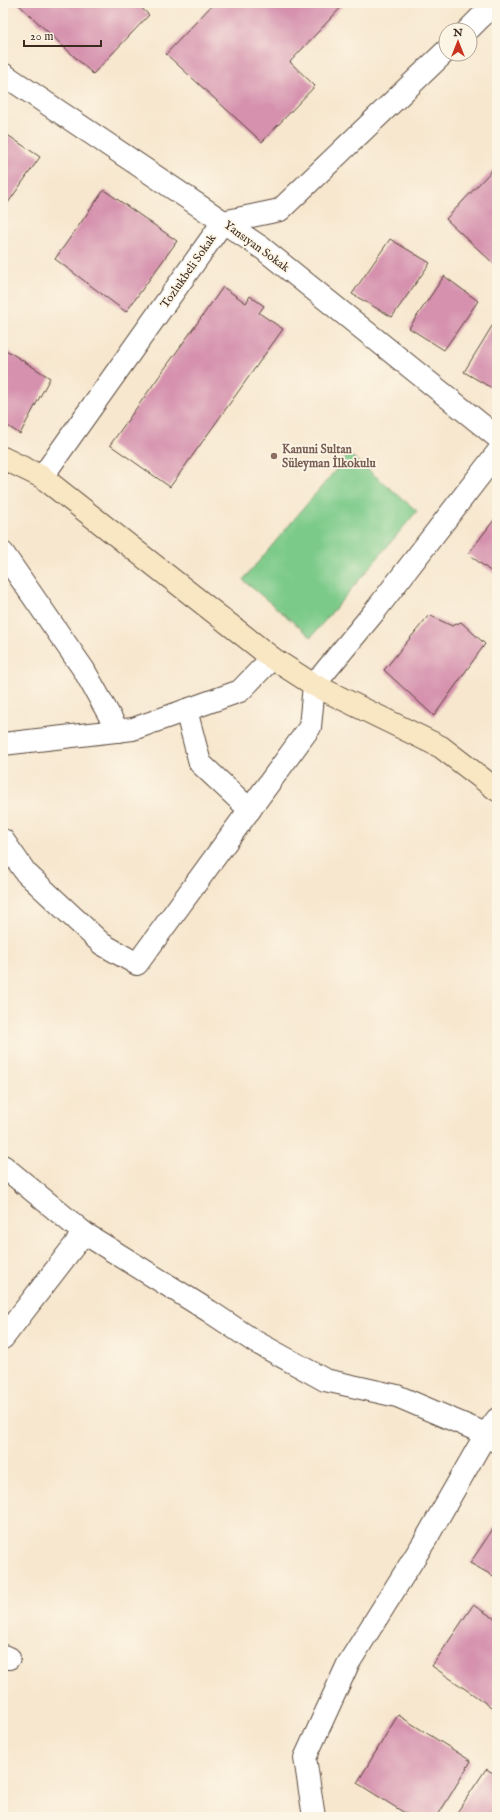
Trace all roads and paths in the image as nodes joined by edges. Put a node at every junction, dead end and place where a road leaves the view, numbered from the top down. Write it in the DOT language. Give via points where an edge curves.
graph roads {
  1 [pos="495,3"];
  2 [pos="476,22"];
  3 [pos="438,59"];
  4 [pos="3,74"];
  5 [pos="223,222"];
  6 [pos="497,437"];
  7 [pos="497,453"];
  8 [pos="3,458"];
  9 [pos="42,477"];
  10 [pos="3,553"];
  11 [pos="272,658"];
  12 [pos="314,685"];
  13 [pos="186,710"];
  14 [pos="118,731"];
  15 [pos="3,744"];
  16 [pos="497,790"];
  17 [pos="250,810"];
  18 [pos="3,840"];
  19 [pos="3,1166"];
  20 [pos="84,1233"];
  21 [pos="3,1338"];
  22 [pos="493,1432"];
  23 [pos="314,1817"];
  1 -- 2 [label="street"];
  3 -- 5 [label="street, Tozlukbeli Sokak" via="280,210"];
  4 -- 5 [label="street, Yansıyan Sokak"];
  5 -- 6 [label="street, Yansıyan Sokak" via="262,248"];
  5 -- 9 [label="street, Tozlukbeli Sokak"];
  7 -- 12 [label="street" via="375,611"];
  8 -- 9 [label="street"];
  9 -- 11 [label="street"];
  10 -- 14 [label="street" via="84,670"];
  11 -- 12 [label="street"];
  11 -- 13 [label="street" via="240,690"];
  12 -- 16 [label="street" via="441,747"];
  12 -- 17 [label="street" via="310,727"];
  13 -- 14 [label="street" via="133,729"];
  13 -- 17 [label="street" via="200,763"];
  14 -- 15 [label="street"];
  17 -- 18 [label="street" via="137,964 102,944 26,873"];
  19 -- 20 [label="street"];
  20 -- 21 [label="street"];
  20 -- 22 [label="street" via="254,1341 325,1380 397,1396"];
  22 -- 23 [label="street" via="348,1664 305,1758"];
}
